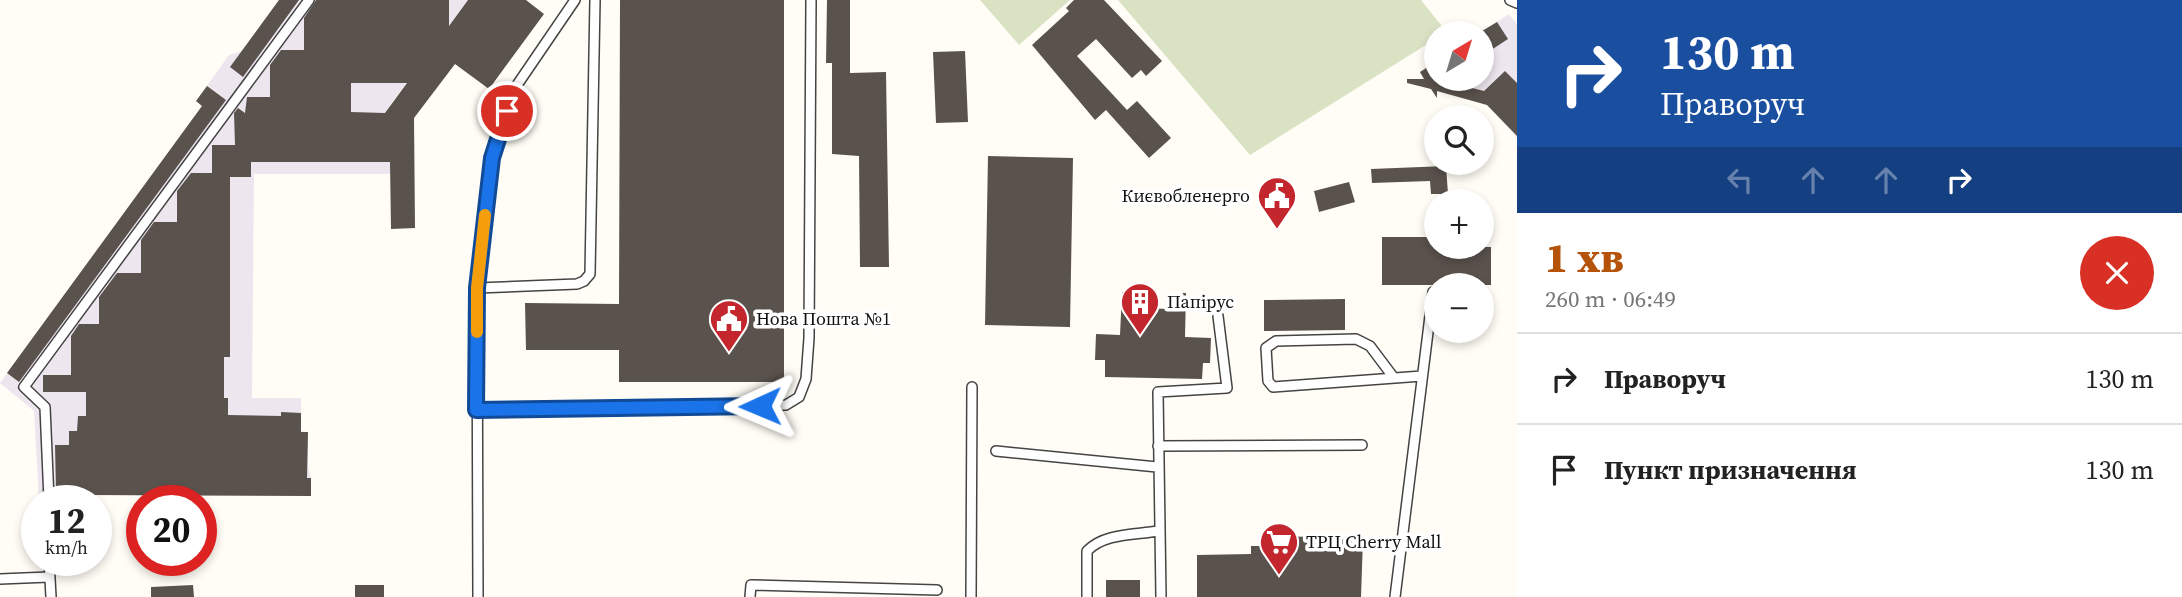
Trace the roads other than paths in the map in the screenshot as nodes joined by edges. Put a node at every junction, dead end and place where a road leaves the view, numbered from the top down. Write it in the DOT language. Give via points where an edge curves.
graph roads {
  1 [pos="309,0"];
  2 [pos="575,0"];
  3 [pos="595,0"];
  4 [pos="811,0"];
  5 [pos="1510,0"];
  6 [pos="1517,4"];
  7 [pos="477,288"];
  8 [pos="1217,316"];
  9 [pos="1426,343"];
  10 [pos="1422,376"];
  11 [pos="1394,378"];
  12 [pos="972,387"];
  13 [pos="476,410"];
  14 [pos="1362,445"];
  15 [pos="1158,446"];
  16 [pos="996,451"];
  17 [pos="1157,467"];
  18 [pos="48,485"];
  19 [pos="1158,531"];
  20 [pos="49,577"];
  21 [pos="0,579"];
  22 [pos="937,590"];
  23 [pos="51,597"];
  24 [pos="478,597"];
  25 [pos="750,597"];
  26 [pos="971,597"];
  27 [pos="1087,597"];
  28 [pos="1161,597"];
  29 [pos="1395,597"];
  1 -- 18 [label="lane" via="24,387 45,407"];
  2 -- 7 [label="lane" via="515,88 492,158"];
  3 -- 7 [label="lane" via="590,274 577,284"];
  4 -- 13 [label="lane" via="809,338 806,379 799,397 786,405"];
  5 -- 6 [label="lane"];
  7 -- 13 [label="lane"];
  8 -- 15 [label="lane" via="1227,388 1158,392"];
  9 -- 10 [label="lane"];
  10 -- 11 [label="lane"];
  10 -- 29 [label="lane"];
  11 -- 11 [label="lane" via="1273,387 1268,381 1266,348 1276,341 1356,339 1370,346"];
  12 -- 26 [label="lane"];
  13 -- 24 [label="lane"];
  14 -- 15 [label="lane"];
  15 -- 17 [label="lane"];
  16 -- 17 [label="lane"];
  17 -- 19 [label="lane"];
  19 -- 27 [label="lane" via="1095,543 1087,551"];
  19 -- 28 [label="lane"];
  20 -- 21 [label="lane"];
  20 -- 23 [label="lane"];
  22 -- 25 [label="lane" via="751,585"];
}
